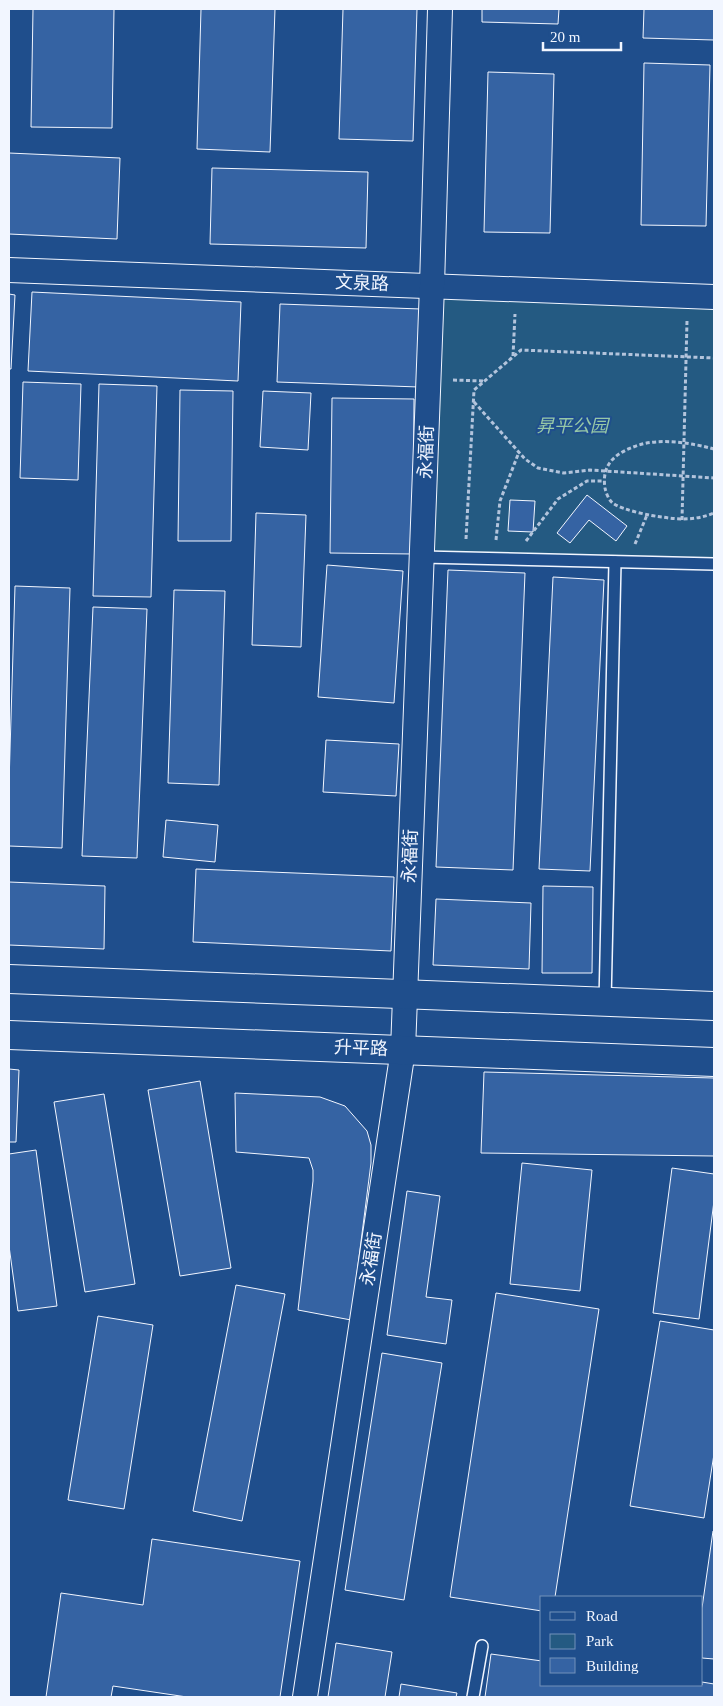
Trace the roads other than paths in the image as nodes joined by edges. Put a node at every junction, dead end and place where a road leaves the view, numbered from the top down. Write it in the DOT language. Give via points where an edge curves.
graph roads {
  1 [pos="440,9"];
  2 [pos="9,270"];
  3 [pos="432,286"];
  4 [pos="714,297"];
  5 [pos="422,557"];
  6 [pos="615,562"];
  7 [pos="714,564"];
  8 [pos="9,979"];
  9 [pos="405,995"];
  10 [pos="604,1002"];
  11 [pos="714,1006"];
  12 [pos="9,1035"];
  13 [pos="403,1050"];
  14 [pos="714,1062"];
  15 [pos="482,1646"];
  16 [pos="306,1697"];
  17 [pos="474,1697"];
  1 -- 3 [label="street, 永福街"];
  2 -- 3 [label="street, 文泉路"];
  3 -- 4 [label="street, 文泉路"];
  3 -- 5 [label="street, 永福街"];
  5 -- 6 [label="lane"];
  5 -- 9 [label="street, 永福街"];
  6 -- 7 [label="lane"];
  6 -- 10 [label="lane"];
  8 -- 9 [label="street"];
  9 -- 10 [label="street"];
  9 -- 13 [label="street, 永福街"];
  10 -- 11 [label="street"];
  12 -- 13 [label="street, 升平路"];
  13 -- 14 [label="street, 升平路"];
  13 -- 16 [label="street, 永福街"];
  15 -- 17 [label="lane"];
}
